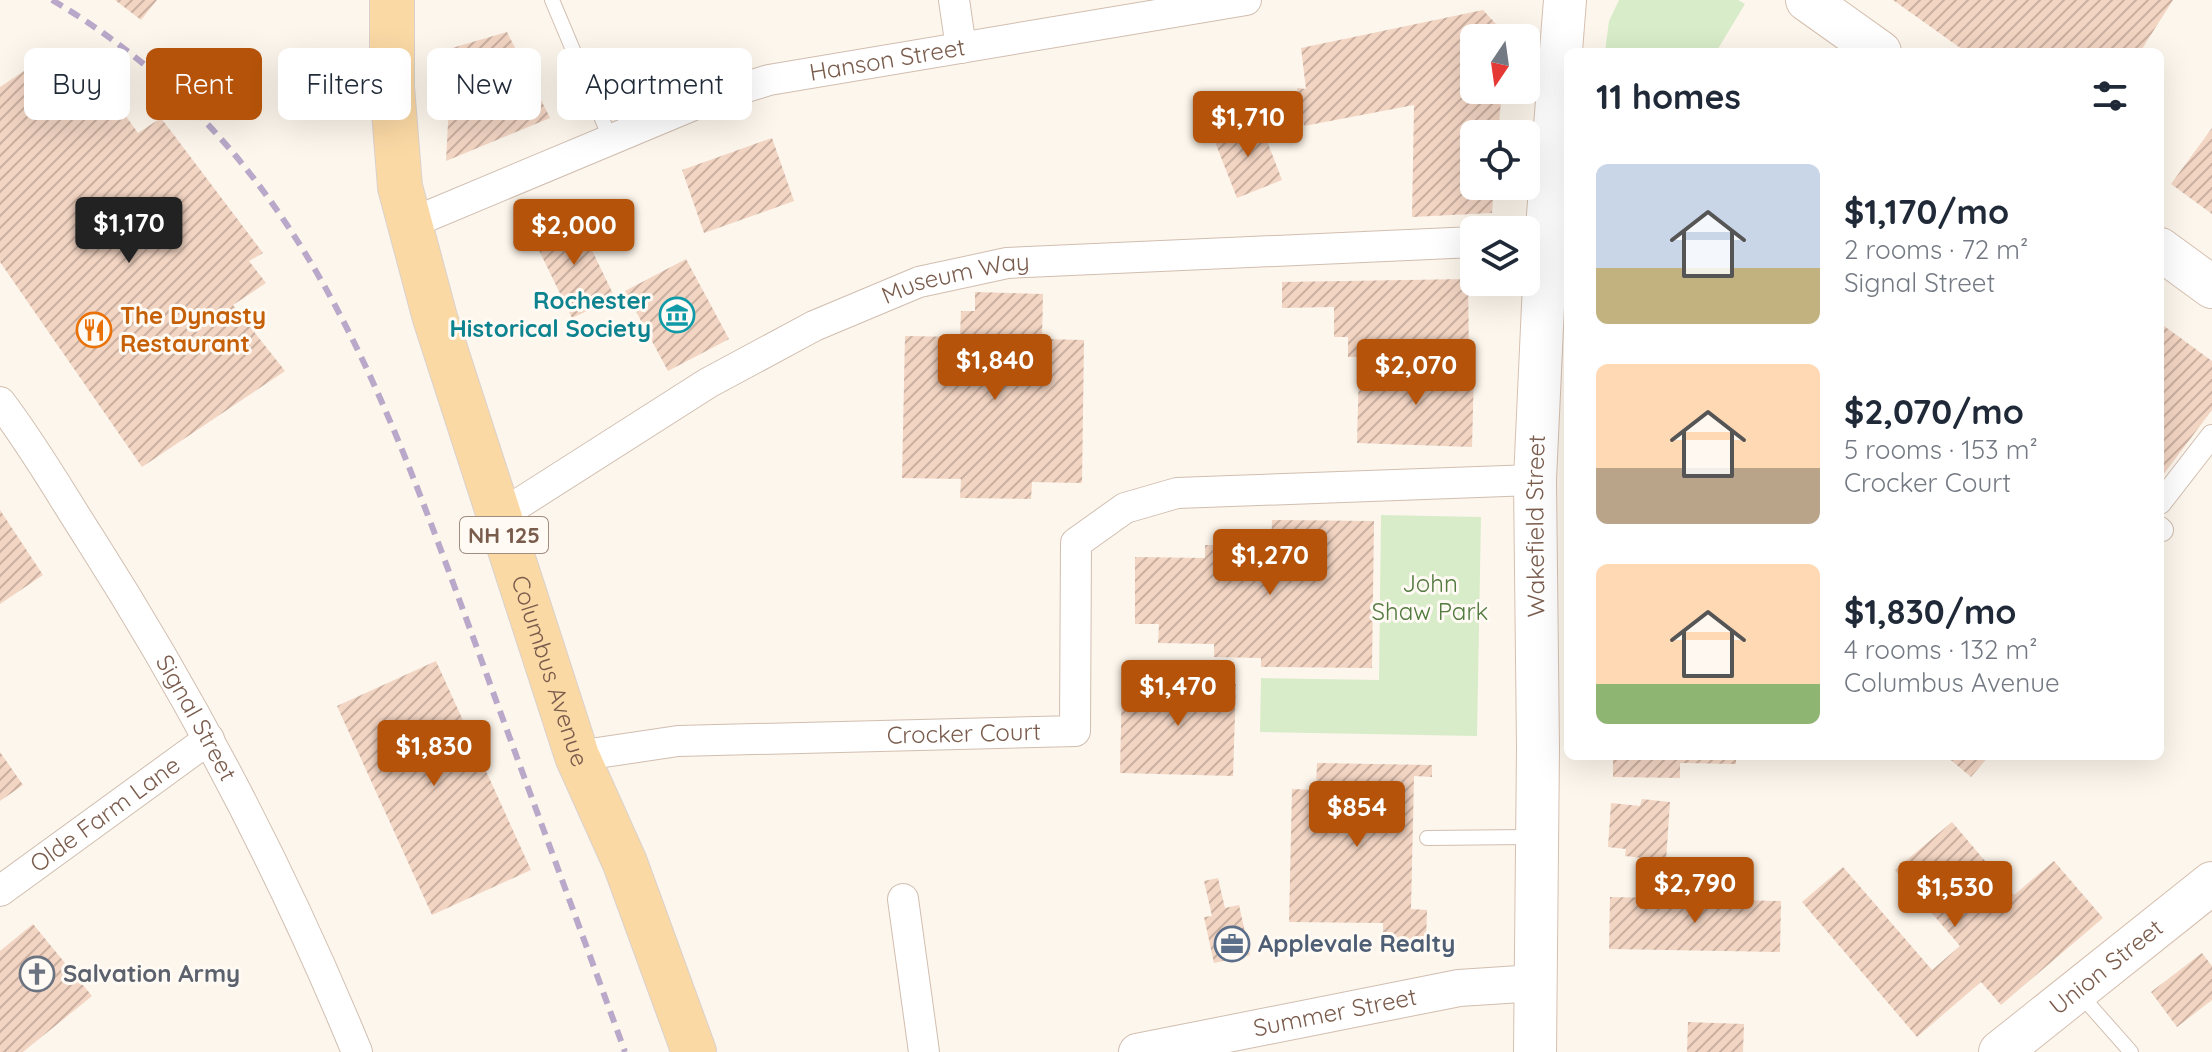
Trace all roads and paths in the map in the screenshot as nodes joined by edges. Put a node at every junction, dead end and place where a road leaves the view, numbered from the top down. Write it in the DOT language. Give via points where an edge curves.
graph roads {
  1 [pos="392,0"];
  2 [pos="552,0"];
  3 [pos="954,0"];
  4 [pos="1246,0"];
  5 [pos="1807,0"];
  6 [pos="1568,5"];
  7 [pos="961,48"];
  8 [pos="1564,48"];
  9 [pos="1564,48"];
  10 [pos="1874,48"];
  11 [pos="610,138"];
  12 [pos="409,224"];
  13 [pos="1547,232"];
  14 [pos="1460,243"];
  15 [pos="2164,252"];
  16 [pos="2212,287"];
  17 [pos="4,416"];
  18 [pos="2212,436"];
  19 [pos="1535,480"];
  20 [pos="2164,498"];
  21 [pos="498,517"];
  22 [pos="209,739"];
  23 [pos="577,756"];
  24 [pos="1537,836"];
  25 [pos="1427,838"];
  26 [pos="2212,883"];
  27 [pos="0,891"];
  28 [pos="903,899"];
  29 [pos="1536,983"];
  30 [pos="2078,991"];
  31 [pos="1193,1046"];
  32 [pos="357,1052"];
  33 [pos="694,1052"];
  34 [pos="924,1052"];
  35 [pos="1137,1052"];
  36 [pos="1535,1052"];
  37 [pos="2000,1052"];
  38 [pos="2131,1052"];
  1 -- 12 [label="main road, Columbus Avenue / NH 125" via="395,145"];
  2 -- 11 [label="lane"];
  3 -- 7 [label="street"];
  4 -- 7 [label="street, Hanson Street"];
  5 -- 10 [label="main road"];
  6 -- 8 [label="main road, Wakefield Street"];
  7 -- 11 [label="street, Hanson Street" via="769,80"];
  9 -- 13 [label="main road, Wakefield Street"];
  11 -- 12 [label="street, Hanson Street"];
  12 -- 21 [label="main road, Columbus Avenue / NH 125"];
  13 -- 19 [label="main road, Wakefield Street"];
  14 -- 21 [label="street, Museum Way" via="1007,263 919,282 814,326 708,383"];
  15 -- 16 [label="main road"];
  17 -- 22 [label="street, Signal Street" via="133,606"];
  18 -- 20 [label="street"];
  19 -- 23 [label="street, Crocker Court" via="1177,493 1125,508 1076,543 1075,731 678,741"];
  19 -- 24 [label="main road, Wakefield Street"];
  21 -- 23 [label="main road, Columbus Avenue / NH 125"];
  22 -- 27 [label="street, Olde Farm Lane"];
  22 -- 32 [label="street, Signal Street" via="316,955"];
  23 -- 33 [label="main road, Columbus Avenue / NH 125" via="625,863"];
  24 -- 25 [label="lane"];
  24 -- 29 [label="main road, Wakefield Street"];
  26 -- 30 [label="main road, Union Street"];
  28 -- 34 [label="street"];
  29 -- 31 [label="street, Summer Street" via="1459,988"];
  29 -- 36 [label="main road, Wakefield Street"];
  30 -- 37 [label="main road, Union Street"];
  30 -- 38 [label="lane"];
  31 -- 35 [label="street, Summer Street"];
}
